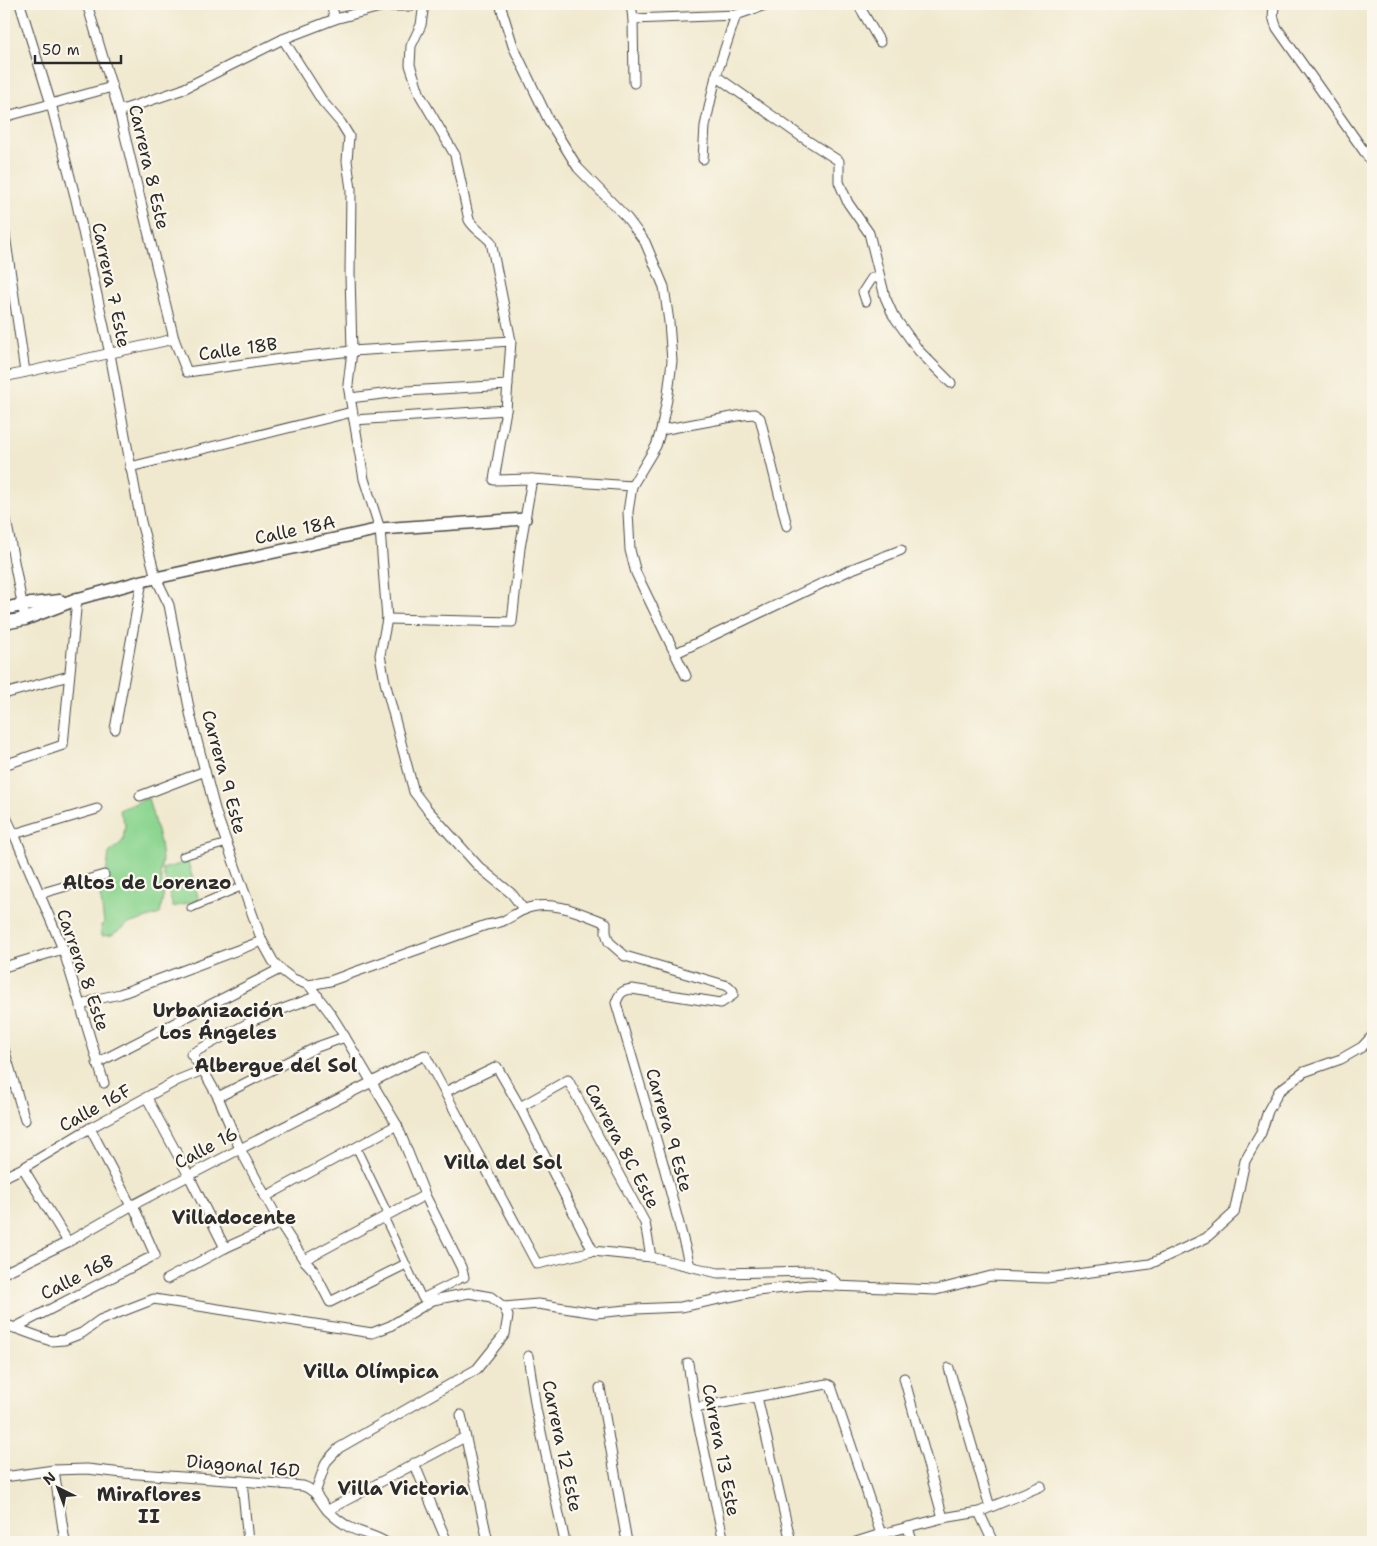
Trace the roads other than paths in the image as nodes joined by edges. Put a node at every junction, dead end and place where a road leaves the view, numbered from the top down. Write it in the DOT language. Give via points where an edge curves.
graph roads {
  1 [pos="20,4"];
  2 [pos="87,4"];
  3 [pos="331,4"];
  4 [pos="412,4"];
  5 [pos="424,4"];
  6 [pos="500,4"];
  7 [pos="631,4"];
  8 [pos="768,4"];
  9 [pos="858,4"];
  10 [pos="1275,4"];
  11 [pos="736,15"];
  12 [pos="335,19"];
  13 [pos="632,20"];
  14 [pos="283,39"];
  15 [pos="880,42"];
  16 [pos="716,76"];
  17 [pos="634,83"];
  18 [pos="112,87"];
  19 [pos="51,104"];
  20 [pos="119,111"];
  21 [pos="4,117"];
  22 [pos="703,159"];
  23 [pos="1373,164"];
  24 [pos="4,228"];
  25 [pos="880,278"];
  26 [pos="866,301"];
  27 [pos="174,339"];
  28 [pos="511,341"];
  29 [pos="352,351"];
  30 [pos="110,354"];
  31 [pos="26,372"];
  32 [pos="4,377"];
  33 [pos="951,383"];
  34 [pos="508,385"];
  35 [pos="350,398"];
  36 [pos="506,410"];
  37 [pos="353,416"];
  38 [pos="661,430"];
  39 [pos="130,467"];
  40 [pos="532,479"];
  41 [pos="632,486"];
  42 [pos="4,509"];
  43 [pos="525,519"];
  44 [pos="787,526"];
  45 [pos="380,529"];
  46 [pos="901,550"];
  47 [pos="156,578"];
  48 [pos="142,581"];
  49 [pos="77,599"];
  50 [pos="22,605"];
  51 [pos="4,609"];
  52 [pos="25,619"];
  53 [pos="387,619"];
  54 [pos="4,623"];
  55 [pos="676,653"];
  56 [pos="69,676"];
  57 [pos="686,676"];
  58 [pos="4,694"];
  59 [pos="116,729"];
  60 [pos="4,765"];
  61 [pos="205,772"];
  62 [pos="140,796"];
  63 [pos="98,809"];
  64 [pos="4,814"];
  65 [pos="14,834"];
  66 [pos="227,843"];
  67 [pos="183,856"];
  68 [pos="104,875"];
  69 [pos="242,886"];
  70 [pos="39,894"];
  71 [pos="191,908"];
  72 [pos="524,910"];
  73 [pos="262,941"];
  74 [pos="62,949"];
  75 [pos="4,967"];
  76 [pos="280,969"];
  77 [pos="309,985"];
  78 [pos="318,996"];
  79 [pos="80,1006"];
  80 [pos="1373,1036"];
  81 [pos="345,1037"];
  82 [pos="4,1049"];
  83 [pos="97,1063"];
  84 [pos="203,1070"];
  85 [pos="104,1083"];
  86 [pos="372,1083"];
  87 [pos="445,1092"];
  88 [pos="218,1097"];
  89 [pos="147,1098"];
  90 [pos="520,1107"];
  91 [pos="26,1120"];
  92 [pos="396,1125"];
  93 [pos="90,1128"];
  94 [pos="356,1147"];
  95 [pos="240,1148"];
  96 [pos="22,1168"];
  97 [pos="189,1176"];
  98 [pos="4,1177"];
  99 [pos="425,1195"];
  100 [pos="265,1197"];
  101 [pos="132,1205"];
  102 [pos="386,1216"];
  103 [pos="280,1223"];
  104 [pos="68,1242"];
  105 [pos="225,1248"];
  106 [pos="592,1250"];
  107 [pos="651,1257"];
  108 [pos="304,1260"];
  109 [pos="404,1265"];
  110 [pos="690,1266"];
  111 [pos="4,1273"];
  112 [pos="464,1277"];
  113 [pos="167,1279"];
  114 [pos="841,1286"];
  115 [pos="504,1307"];
  116 [pos="4,1324"];
  117 [pos="14,1328"];
  118 [pos="528,1356"];
  119 [pos="688,1363"];
  120 [pos="949,1368"];
  121 [pos="904,1378"];
  122 [pos="600,1388"];
  123 [pos="756,1398"];
  124 [pos="695,1408"];
  125 [pos="460,1415"];
  126 [pos="465,1437"];
  127 [pos="414,1463"];
  128 [pos="54,1470"];
  129 [pos="4,1477"];
  130 [pos="242,1480"];
  131 [pos="1041,1486"];
  132 [pos="315,1492"];
  133 [pos="990,1507"];
  134 [pos="328,1510"];
  135 [pos="978,1512"];
  136 [pos="943,1518"];
  137 [pos="908,1528"];
  138 [pos="881,1534"];
  139 [pos="65,1542"];
  140 [pos="248,1542"];
  141 [pos="384,1542"];
  142 [pos="394,1542"];
  143 [pos="446,1542"];
  144 [pos="488,1542"];
  145 [pos="565,1542"];
  146 [pos="627,1542"];
  147 [pos="724,1542"];
  148 [pos="791,1542"];
  149 [pos="856,1542"];
  150 [pos="912,1542"];
  151 [pos="993,1542"];
  1 -- 19 [label="street, Carrera 7 Este"];
  2 -- 18 [label="street, Carrera 8 Este"];
  3 -- 12 [label="street"];
  4 -- 12 [label="street" via="384,6"];
  5 -- 28 [label="street" via="421,25 411,46 410,65 420,95 455,155 469,220 491,242"];
  6 -- 38 [label="street" via="513,46 549,121 578,168 627,218 645,242 664,287 672,361"];
  7 -- 13 [label="street"];
  8 -- 11 [label="street"];
  9 -- 15 [label="street"];
  10 -- 23 [label="street" via="1273,19 1277,28"];
  11 -- 13 [label="street"];
  11 -- 16 [label="street"];
  12 -- 14 [label="street"];
  13 -- 17 [label="street"];
  14 -- 20 [label="street" via="181,90"];
  14 -- 29 [label="street" via="349,136"];
  16 -- 22 [label="street" via="705,126"];
  16 -- 25 [label="street" via="839,161 839,182 848,203 869,233"];
  18 -- 19 [label="street"];
  18 -- 20 [label="street, Carrera 8 Este"];
  19 -- 21 [label="street"];
  19 -- 30 [label="street, Carrera 7 Este"];
  20 -- 27 [label="street, Carrera 8 Este"];
  24 -- 31 [label="street"];
  25 -- 26 [label="street" via="872,278 865,287 862,292"];
  25 -- 33 [label="street" via="893,315 919,351"];
  27 -- 29 [label="street, Calle 18B" via="187,372"];
  27 -- 30 [label="street, Calle 18B"];
  28 -- 29 [label="street"];
  28 -- 34 [label="street"];
  29 -- 35 [label="street" via="348,385"];
  30 -- 31 [label="street, Calle 18B"];
  30 -- 39 [label="street, Carrera 7 Este"];
  31 -- 32 [label="street, Calle 18B"];
  34 -- 35 [label="street"];
  34 -- 36 [label="street"];
  35 -- 37 [label="street"];
  36 -- 37 [label="street"];
  36 -- 40 [label="street" via="494,480"];
  37 -- 39 [label="street"];
  37 -- 45 [label="street" via="364,479"];
  38 -- 41 [label="street" via="656,446"];
  38 -- 44 [label="street" via="743,415 754,414 760,418"];
  39 -- 47 [label="street, Carrera 7 Este"];
  40 -- 41 [label="street"];
  40 -- 43 [label="street"];
  41 -- 55 [label="street" via="628,512 630,550 636,573"];
  42 -- 50 [label="street"];
  43 -- 45 [label="street, Calle 18A"];
  43 -- 53 [label="street" via="512,622"];
  45 -- 47 [label="street, Calle 18A"];
  45 -- 53 [label="street"];
  46 -- 55 [label="street" via="852,569"];
  47 -- 48 [label="street, Calle 18A"];
  47 -- 61 [label="street, Carrera 9 Este" via="169,605"];
  48 -- 49 [label="street, Calle 18A"];
  48 -- 59 [label="street"];
  49 -- 50 [label="main road, Calle 18A"];
  49 -- 52 [label="main road, Calle 18A"];
  49 -- 56 [label="street"];
  50 -- 51 [label="main road, Calle 18A"];
  50 -- 52 [label="street"];
  52 -- 54 [label="main road, Calle 18A"];
  53 -- 72 [label="street" via="380,655 414,792 479,867 512,894"];
  55 -- 57 [label="street"];
  56 -- 58 [label="street"];
  56 -- 60 [label="street" via="63,745"];
  61 -- 62 [label="street"];
  61 -- 66 [label="street, Carrera 9 Este"];
  63 -- 65 [label="street"];
  64 -- 65 [label="street, Carrera 8 Este"];
  65 -- 70 [label="street, Carrera 8 Este"];
  66 -- 67 [label="street"];
  66 -- 69 [label="street, Carrera 9 Este"];
  68 -- 70 [label="street"];
  69 -- 71 [label="street"];
  69 -- 73 [label="street, Carrera 9 Este"];
  70 -- 74 [label="street, Carrera 8 Este"];
  72 -- 77 [label="street" via="504,921 330,981"];
  72 -- 110 [label="street, Carrera 9 Este" via="552,906 574,910 606,923 609,942 625,956 728,986 733,991 733,995 721,1003 632,988 618,995 616,1003 664,1163"];
  73 -- 76 [label="street, Carrera 9 Este"];
  73 -- 79 [label="street"];
  74 -- 75 [label="street"];
  74 -- 79 [label="street, Carrera 8 Este"];
  76 -- 77 [label="street"];
  76 -- 83 [label="street"];
  77 -- 78 [label="street"];
  78 -- 81 [label="street"];
  78 -- 84 [label="street" via="256,1019 191,1054"];
  79 -- 83 [label="street, Carrera 8 Este"];
  80 -- 114 [label="street" via="1362,1047 1341,1059 1304,1072 1279,1091 1245,1160 1234,1213 1206,1238 1150,1264 1047,1278 991,1276 936,1290"];
  81 -- 86 [label="street"];
  81 -- 88 [label="street" via="317,1047"];
  82 -- 91 [label="street"];
  83 -- 85 [label="street, Carrera 8 Este"];
  84 -- 88 [label="street"];
  84 -- 89 [label="street, Calle 16F"];
  86 -- 87 [label="street, Calle 16" via="425,1055"];
  86 -- 92 [label="street"];
  86 -- 95 [label="street, Calle 16"];
  87 -- 90 [label="street" via="497,1067"];
  87 -- 106 [label="street" via="537,1264"];
  88 -- 95 [label="street"];
  89 -- 93 [label="street, Calle 16F"];
  89 -- 97 [label="street"];
  90 -- 106 [label="street"];
  90 -- 107 [label="street, Carrera 8C Este" via="568,1080 645,1223"];
  92 -- 94 [label="street"];
  92 -- 99 [label="street"];
  93 -- 96 [label="street, Calle 16F"];
  93 -- 101 [label="street"];
  94 -- 100 [label="street"];
  94 -- 102 [label="street"];
  95 -- 97 [label="street, Calle 16"];
  95 -- 100 [label="street"];
  96 -- 98 [label="street, Calle 16F"];
  96 -- 104 [label="street"];
  97 -- 101 [label="street, Calle 16"];
  97 -- 105 [label="street"];
  99 -- 102 [label="street"];
  99 -- 112 [label="street"];
  100 -- 103 [label="street"];
  101 -- 104 [label="street, Calle 16"];
  101 -- 117 [label="street, Calle 16B" via="155,1255"];
  102 -- 108 [label="street"];
  102 -- 112 [label="street" via="422,1298"];
  103 -- 105 [label="street"];
  103 -- 108 [label="street"];
  104 -- 111 [label="street, Calle 16"];
  105 -- 113 [label="street"];
  106 -- 107 [label="street"];
  107 -- 110 [label="street"];
  108 -- 109 [label="street" via="314,1271 330,1302"];
  110 -- 114 [label="street" via="718,1273 812,1271 826,1275"];
  114 -- 115 [label="street" via="809,1285 758,1291 681,1307 596,1313 538,1304"];
  115 -- 117 [label="street" via="490,1297 469,1293 433,1300 372,1333 154,1299 100,1320 82,1333 64,1340 51,1342"];
  115 -- 132 [label="street, Diagonal 16D" via="508,1316 505,1334 477,1369 339,1448 326,1462"];
  116 -- 117 [label="street"];
  118 -- 145 [label="street, Carrera 12 Este"];
  119 -- 124 [label="street, Carrera 13 Este"];
  120 -- 133 [label="street"];
  121 -- 136 [label="street"];
  122 -- 146 [label="street"];
  123 -- 124 [label="street"];
  123 -- 138 [label="street" via="827,1384 831,1386"];
  123 -- 148 [label="street"];
  124 -- 147 [label="street, Carrera 13 Este"];
  125 -- 126 [label="street"];
  126 -- 127 [label="street"];
  126 -- 144 [label="street"];
  127 -- 134 [label="street"];
  127 -- 143 [label="street"];
  128 -- 129 [label="street, Diagonal 16D"];
  128 -- 130 [label="street, Diagonal 16D" via="87,1469"];
  128 -- 139 [label="street"];
  130 -- 132 [label="street, Diagonal 16D" via="303,1486"];
  130 -- 140 [label="street"];
  131 -- 133 [label="street"];
  132 -- 134 [label="street"];
  133 -- 135 [label="street"];
  134 -- 141 [label="street" via="349,1527"];
  135 -- 136 [label="street"];
  135 -- 151 [label="street"];
  136 -- 137 [label="street"];
  137 -- 138 [label="street"];
  137 -- 150 [label="street"];
  138 -- 149 [label="street"];
  141 -- 142 [label="street"];
}
